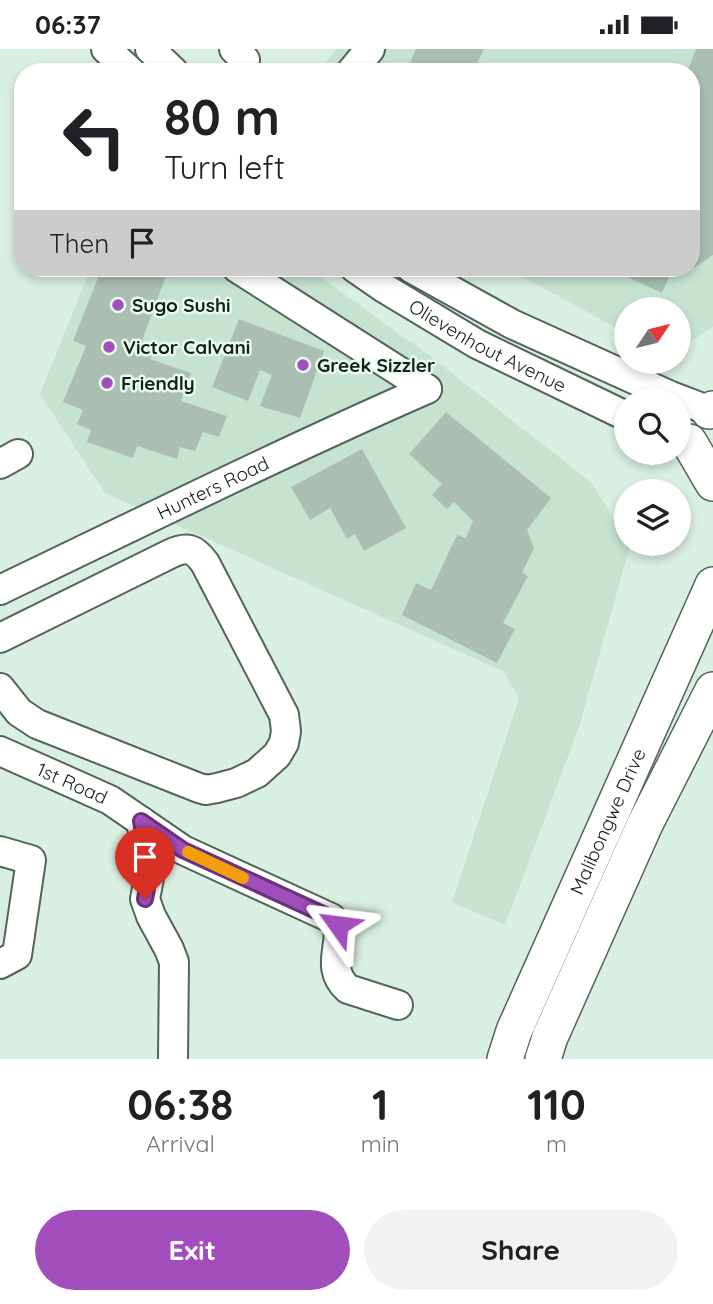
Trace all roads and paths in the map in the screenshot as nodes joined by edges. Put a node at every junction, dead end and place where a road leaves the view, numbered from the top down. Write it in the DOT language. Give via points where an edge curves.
graph roads {
  1 [pos="106,49"];
  2 [pos="150,49"];
  3 [pos="370,49"];
  4 [pos="121,63"];
  5 [pos="165,63"];
  6 [pos="358,63"];
  7 [pos="251,277"];
  8 [pos="368,277"];
  9 [pos="427,277"];
  10 [pos="614,410"];
  11 [pos="712,411"];
  12 [pos="694,444"];
  13 [pos="713,483"];
  14 [pos="713,585"];
  15 [pos="0,590"];
  16 [pos="0,638"];
  17 [pos="0,688"];
  18 [pos="713,690"];
  19 [pos="0,751"];
  20 [pos="141,821"];
  21 [pos="0,851"];
  22 [pos="0,964"];
  23 [pos="398,1005"];
  24 [pos="173,1059"];
  25 [pos="505,1059"];
  26 [pos="543,1059"];
  1 -- 4 [label="street"];
  2 -- 5 [label="street"];
  3 -- 6 [label="street"];
  7 -- 15 [label="street, Hunters Road" via="427,389"];
  8 -- 10 [label="street, Olievenhout Avenue" via="477,344"];
  9 -- 11 [label="street, Olievenhout Avenue" via="512,324"];
  12 -- 13 [label="main road"];
  14 -- 25 [label="main road, Malibongwe Drive"];
  16 -- 17 [label="street" via="181,549 194,551 205,563 284,715 284,743 257,773 206,790 37,725 19,712"];
  18 -- 26 [label="main road, Malibongwe Drive" via="645,824"];
  19 -- 20 [label="street, 1st Road" via="110,800"];
  20 -- 23 [label="street, 1st Road" via="183,850 331,918 339,929 335,962 342,984"];
  20 -- 24 [label="street" via="150,873 145,899 174,962"];
  21 -- 22 [label="street" via="31,860 17,955"];
}
